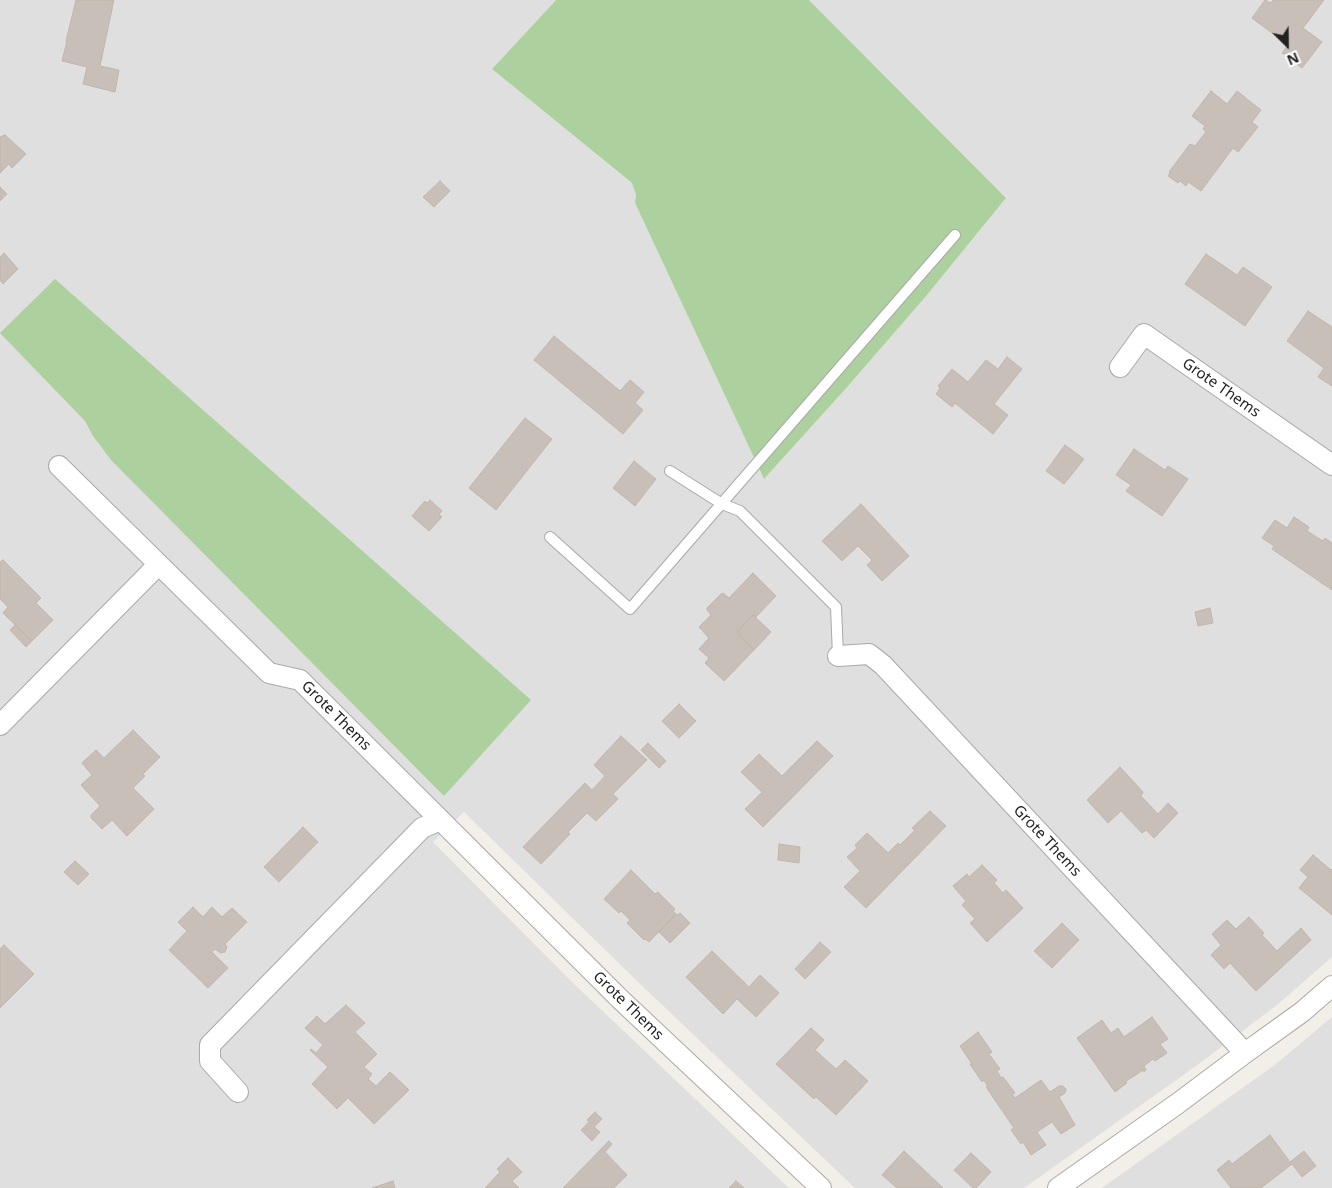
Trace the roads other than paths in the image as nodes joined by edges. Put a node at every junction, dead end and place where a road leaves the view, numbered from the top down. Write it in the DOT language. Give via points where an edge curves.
graph roads {
  1 [pos="955,235"];
  2 [pos="1120,367"];
  3 [pos="1332,465"];
  4 [pos="59,466"];
  5 [pos="670,470"];
  6 [pos="722,504"];
  7 [pos="550,536"];
  8 [pos="158,565"];
  9 [pos="838,656"];
  10 [pos="0,725"];
  11 [pos="440,820"];
  12 [pos="1332,986"];
  13 [pos="1245,1053"];
  14 [pos="238,1092"];
  15 [pos="821,1188"];
  16 [pos="1058,1188"];
  1 -- 6 [label="lane"];
  2 -- 3 [label="street, Grote Thems" via="1144,334"];
  4 -- 8 [label="street, Grote Thems"];
  5 -- 6 [label="lane"];
  6 -- 7 [label="lane" via="630,609"];
  6 -- 9 [label="lane" via="740,511 836,607"];
  8 -- 10 [label="street"];
  8 -- 11 [label="street, Grote Thems" via="269,673 300,680"];
  9 -- 13 [label="street, Grote Thems" via="869,654 883,665"];
  11 -- 14 [label="street" via="422,828 210,1045 210,1061"];
  11 -- 15 [label="street, Grote Thems" via="620,999"];
  12 -- 13 [label="street"];
  13 -- 16 [label="street"];
}
